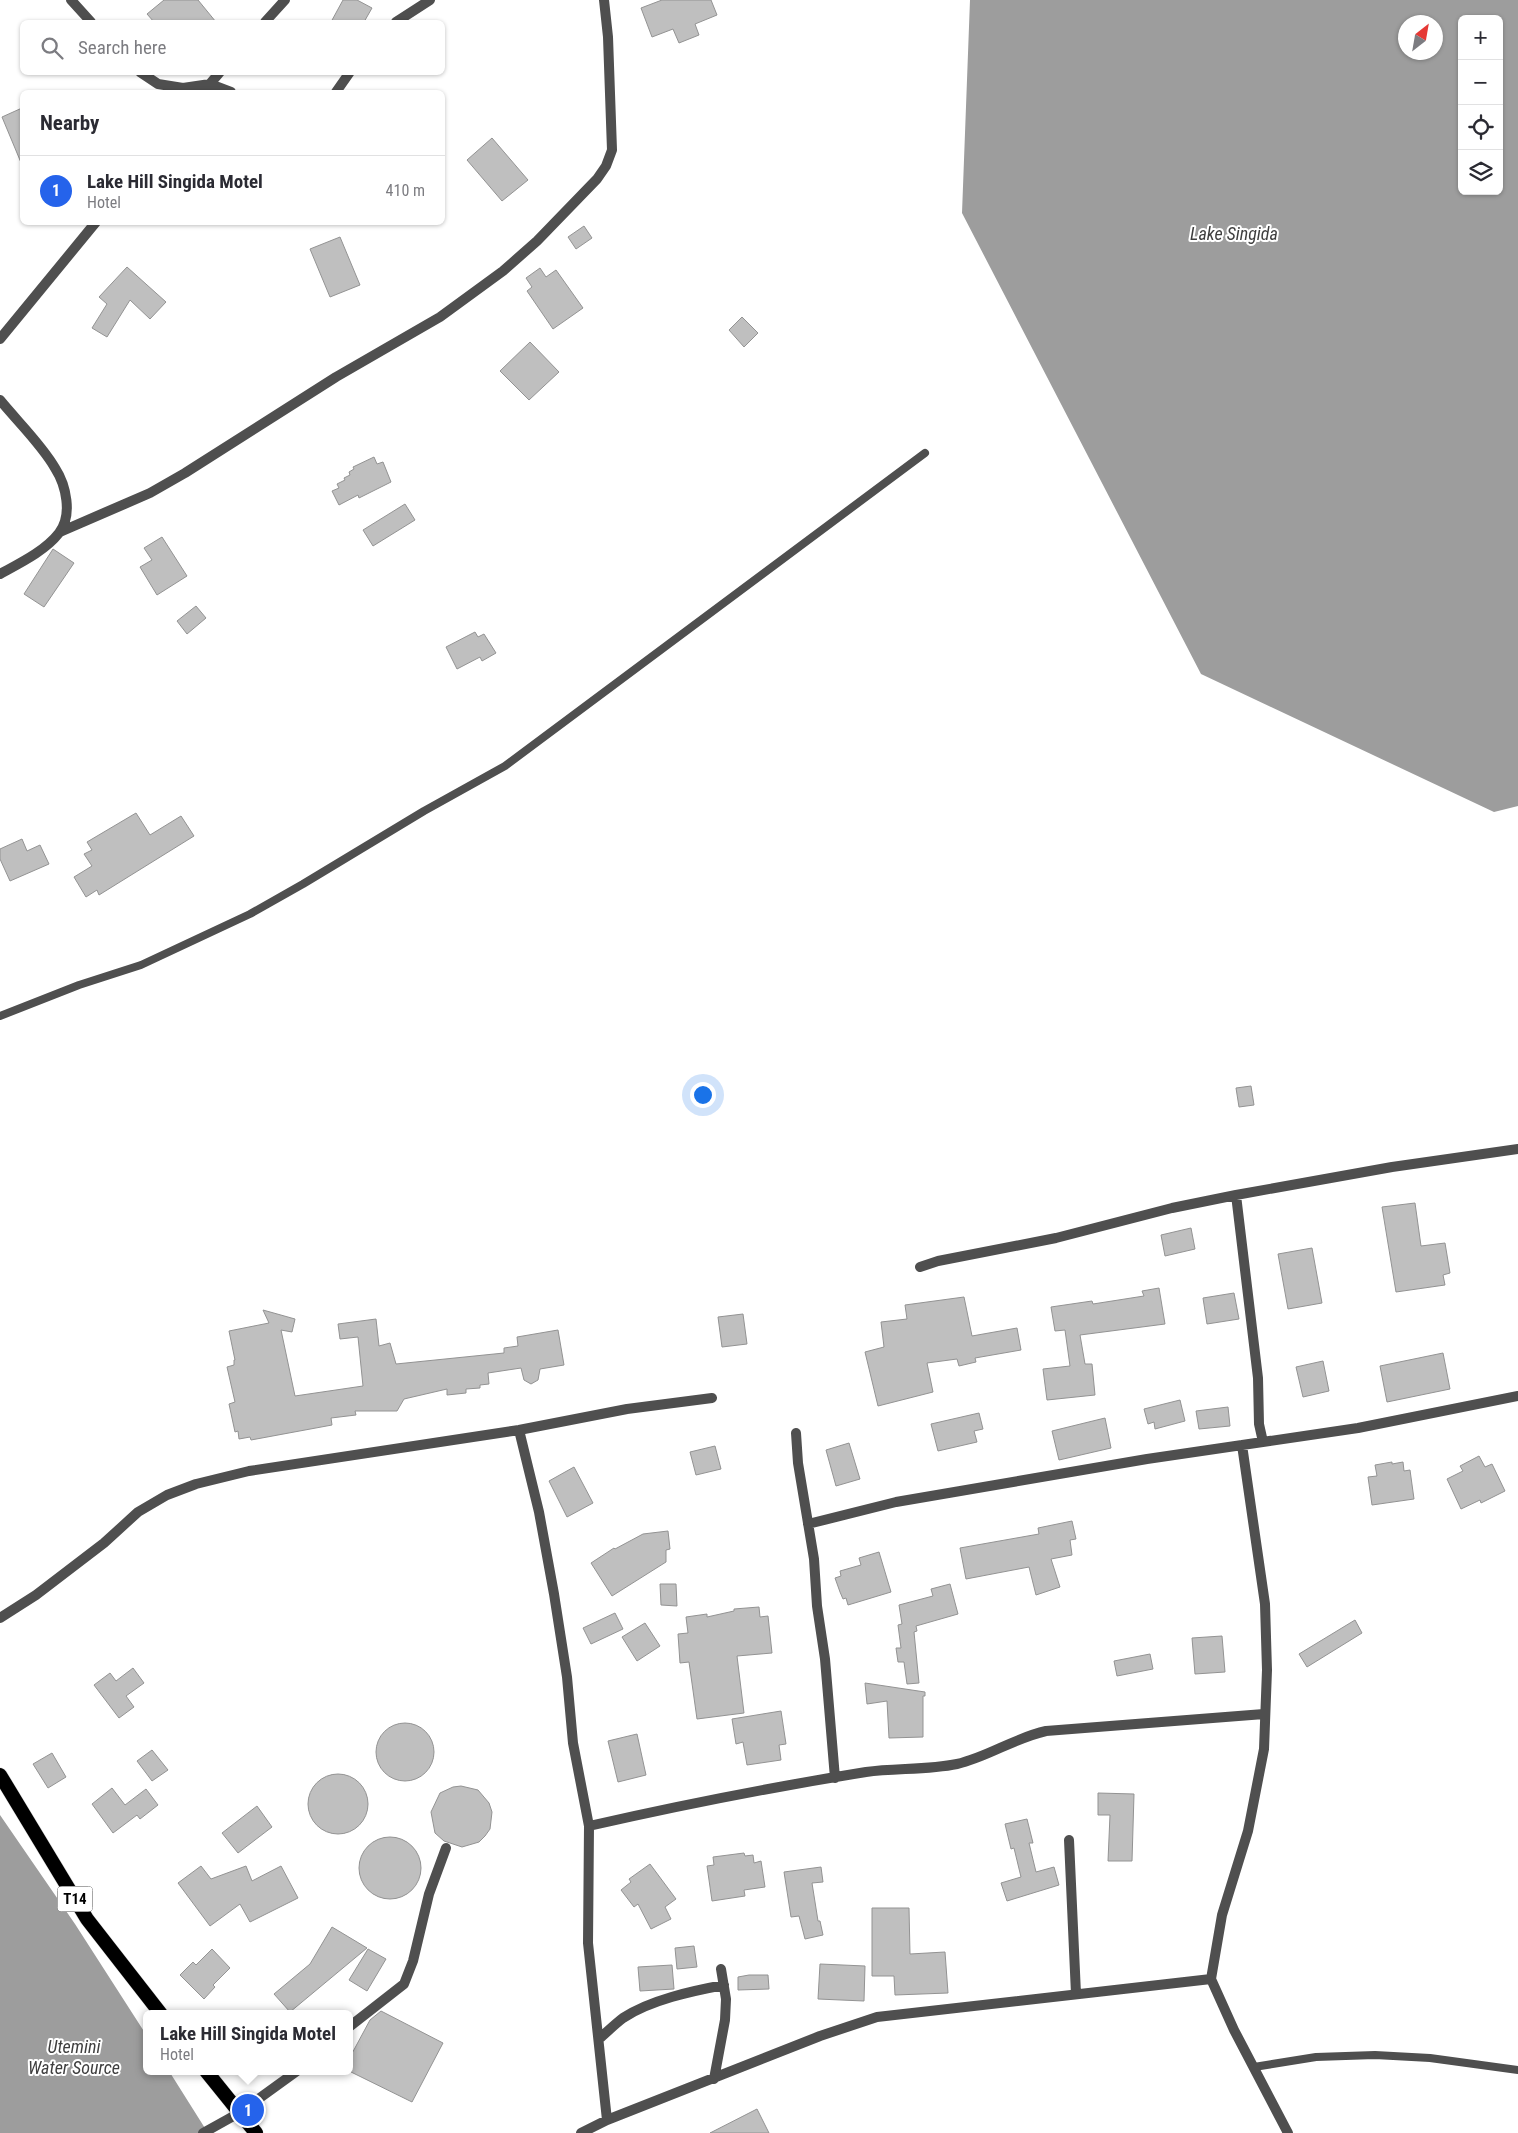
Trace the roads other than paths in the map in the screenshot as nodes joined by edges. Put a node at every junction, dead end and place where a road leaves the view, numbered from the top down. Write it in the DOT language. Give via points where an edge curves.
graph roads {
  1 [pos="71,0"];
  2 [pos="285,0"];
  3 [pos="430,0"];
  4 [pos="604,0"];
  5 [pos="89,20"];
  6 [pos="267,20"];
  7 [pos="399,20"];
  8 [pos="144,75"];
  9 [pos="218,75"];
  10 [pos="348,75"];
  11 [pos="210,84"];
  12 [pos="205,90"];
  13 [pos="226,90"];
  14 [pos="337,90"];
  15 [pos="94,225"];
  16 [pos="0,339"];
  17 [pos="0,400"];
  18 [pos="925,453"];
  19 [pos="60,532"];
  20 [pos="0,574"];
  21 [pos="0,1016"];
  22 [pos="1518,1149"];
  23 [pos="1236,1195"];
  24 [pos="920,1267"];
  25 [pos="1518,1396"];
  26 [pos="712,1398"];
  27 [pos="519,1430"];
  28 [pos="796,1433"];
  29 [pos="1262,1442"];
  30 [pos="1242,1445"];
  31 [pos="808,1524"];
  32 [pos="0,1618"];
  33 [pos="1264,1714"];
  34 [pos="0,1775"];
  35 [pos="834,1778"];
  36 [pos="589,1826"];
  37 [pos="1069,1840"];
  38 [pos="446,1848"];
  39 [pos="721,1969"];
  40 [pos="1211,1979"];
  41 [pos="724,1985"];
  42 [pos="1076,1994"];
  43 [pos="158,2010"];
  44 [pos="353,2024"];
  45 [pos="599,2039"];
  46 [pos="1254,2067"];
  47 [pos="1518,2070"];
  48 [pos="209,2075"];
  49 [pos="291,2075"];
  50 [pos="714,2079"];
  51 [pos="239,2113"];
  52 [pos="607,2120"];
  53 [pos="203,2133"];
  54 [pos="256,2133"];
  55 [pos="581,2133"];
  56 [pos="1288,2133"];
  1 -- 5 [label="street"];
  2 -- 6 [label="street"];
  3 -- 7 [label="street"];
  4 -- 19 [label="street" via="612,150 597,179 537,241 503,271 440,317 336,377 185,473 150,493"];
  8 -- 11 [label="street" via="158,84 183,88"];
  9 -- 11 [label="street"];
  10 -- 14 [label="street"];
  11 -- 12 [label="street"];
  11 -- 13 [label="street"];
  15 -- 16 [label="street"];
  17 -- 19 [label="street" via="56,468 65,490 67,515"];
  18 -- 21 [label="lane" via="505,766 250,914 141,965"];
  19 -- 20 [label="street" via="29,557"];
  22 -- 23 [label="street" via="1392,1167"];
  23 -- 24 [label="street"];
  23 -- 29 [label="street" via="1255,1346"];
  25 -- 29 [label="street" via="1358,1428"];
  26 -- 27 [label="street" via="627,1409"];
  27 -- 32 [label="street" via="249,1471 196,1484 167,1495 138,1512 36,1596"];
  27 -- 36 [label="street" via="546,1548 567,1677 573,1742"];
  28 -- 31 [label="street"];
  29 -- 30 [label="street"];
  30 -- 31 [label="street" via="896,1502"];
  30 -- 33 [label="street" via="1265,1604 1267,1670"];
  31 -- 35 [label="street" via="825,1658"];
  33 -- 35 [label="street" via="1046,1731 1028,1735 977,1759 956,1764"];
  33 -- 40 [label="street" via="1264,1749 1248,1831 1222,1915"];
  34 -- 43 [label="highway, T14" via="87,1919"];
  35 -- 36 [label="street" via="676,1806"];
  36 -- 45 [label="street" via="588,1943"];
  37 -- 42 [label="street"];
  38 -- 44 [label="street" via="429,1894 413,1961 404,1984"];
  39 -- 41 [label="street"];
  40 -- 42 [label="street"];
  40 -- 46 [label="street"];
  41 -- 45 [label="street" via="692,1991 638,2010"];
  41 -- 50 [label="street" via="725,2020"];
  42 -- 50 [label="street" via="878,2018 820,2036"];
  45 -- 52 [label="street"];
  46 -- 47 [label="lane" via="1316,2057 1375,2055 1430,2058"];
  46 -- 56 [label="street"];
  48 -- 51 [label="highway"];
  49 -- 51 [label="street"];
  50 -- 52 [label="street"];
  51 -- 53 [label="street"];
  51 -- 54 [label="highway"];
  52 -- 55 [label="street"];
}
